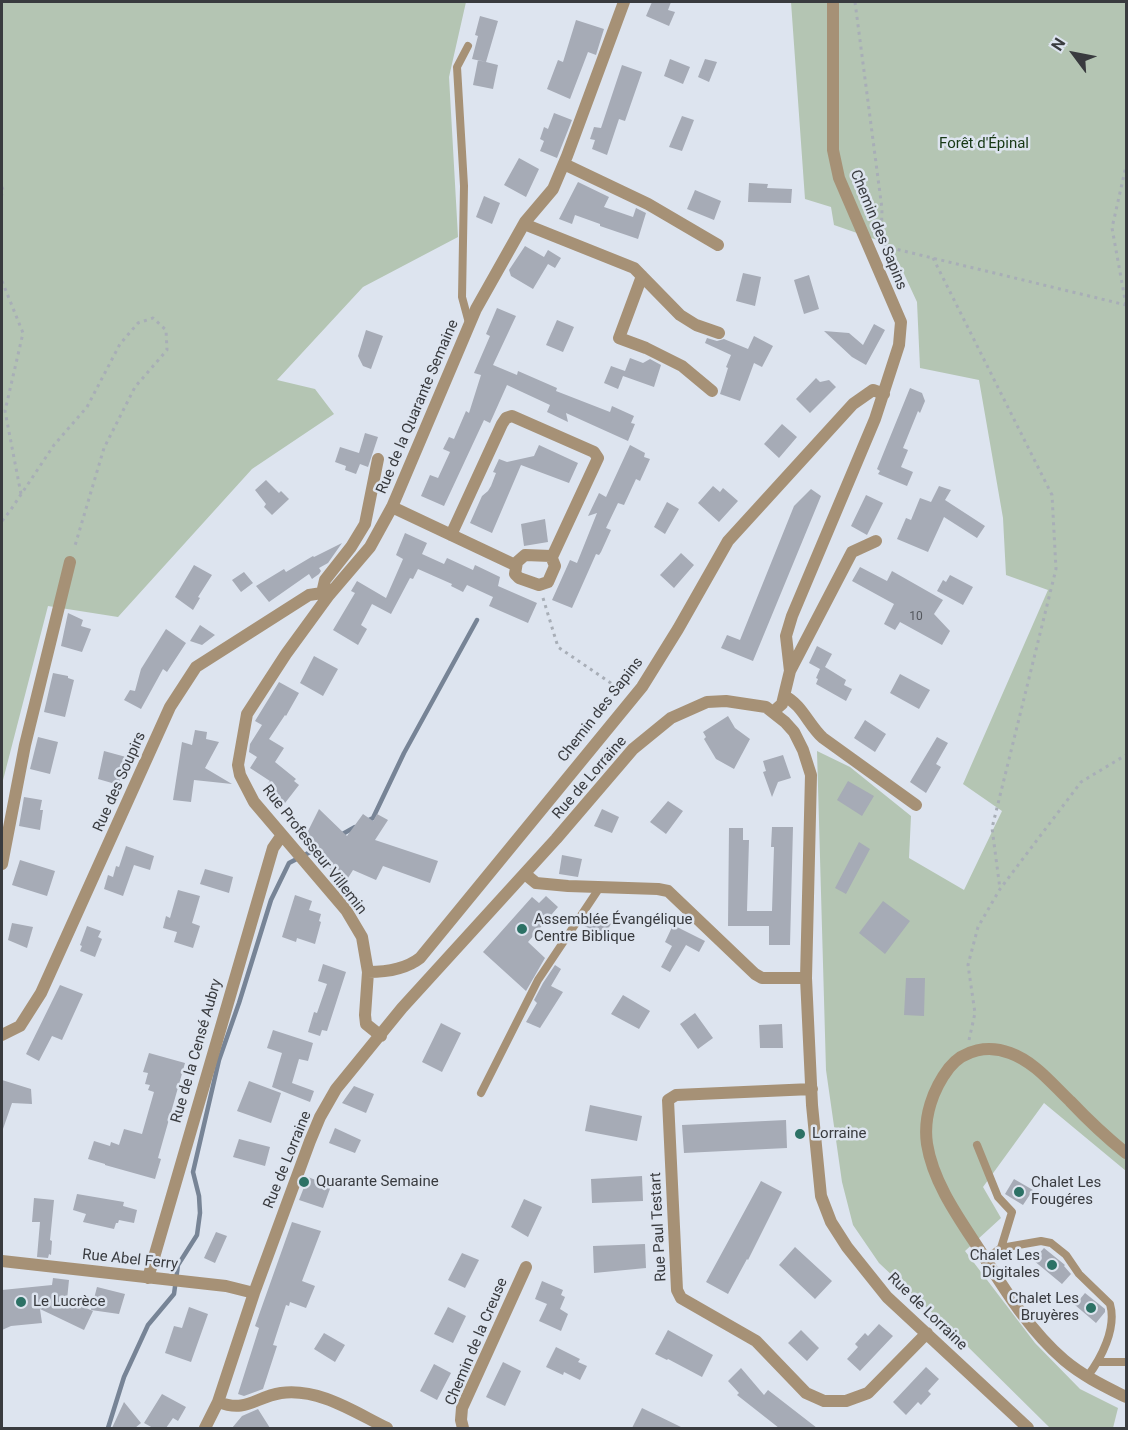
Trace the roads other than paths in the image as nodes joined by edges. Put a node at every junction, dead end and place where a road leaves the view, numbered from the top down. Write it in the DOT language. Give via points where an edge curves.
graph roads {
  1 [pos="624,2"];
  2 [pos="833,2"];
  3 [pos="468,46"];
  4 [pos="564,164"];
  5 [pos="524,224"];
  6 [pos="718,245"];
  7 [pos="642,276"];
  8 [pos="470,325"];
  9 [pos="719,333"];
  10 [pos="712,391"];
  11 [pos="884,394"];
  12 [pos="378,459"];
  13 [pos="392,507"];
  14 [pos="451,535"];
  15 [pos="876,541"];
  16 [pos="552,557"];
  17 [pos="70,562"];
  18 [pos="515,565"];
  19 [pos="326,594"];
  20 [pos="790,670"];
  21 [pos="784,696"];
  22 [pos="774,711"];
  23 [pos="916,805"];
  24 [pos="282,835"];
  25 [pos="2,864"];
  26 [pos="525,874"];
  27 [pos="600,887"];
  28 [pos="368,972"];
  29 [pos="806,978"];
  30 [pos="2,1035"];
  31 [pos="381,1036"];
  32 [pos="812,1089"];
  33 [pos="480,1093"];
  34 [pos="977,1145"];
  35 [pos="1126,1154"];
  36 [pos="1001,1248"];
  37 [pos="986,1260"];
  38 [pos="2,1261"];
  39 [pos="526,1268"];
  40 [pos="148,1278"];
  41 [pos="254,1293"];
  42 [pos="927,1333"];
  43 [pos="1099,1362"];
  44 [pos="1126,1362"];
  45 [pos="1087,1377"];
  46 [pos="1126,1397"];
  47 [pos="218,1402"];
  48 [pos="205,1428"];
  49 [pos="387,1428"];
  50 [pos="463,1428"];
  51 [pos="1028,1428"];
  1 -- 4 [label="street, Rue de la Quarante Semaine"];
  2 -- 11 [label="street, Chemin des Sapins" via="833,150 839,178 901,322 899,345"];
  3 -- 8 [label="lane" via="458,67 464,186 462,297"];
  4 -- 5 [label="street, Rue de la Quarante Semaine" via="553,189"];
  4 -- 6 [label="street" via="648,204"];
  5 -- 7 [label="street" via="622,262"];
  5 -- 8 [label="street, Rue de la Quarante Semaine"];
  7 -- 9 [label="street" via="680,315"];
  7 -- 10 [label="street" via="619,338 682,366"];
  8 -- 13 [label="street, Rue de la Quarante Semaine"];
  11 -- 20 [label="street, Chemin des Sapins" via="792,616 786,636"];
  11 -- 28 [label="street, Chemin des Sapins" via="873,390 853,404 728,541 642,687 420,958 411,965"];
  12 -- 19 [label="street" via="365,524 325,580"];
  13 -- 14 [label="street"];
  13 -- 19 [label="street, Rue de la Quarante Semaine" via="370,548"];
  14 -- 16 [label="street" via="502,424 512,417 594,452 598,458"];
  14 -- 18 [label="street"];
  15 -- 20 [label="street, Chemin des Sapins" via="852,552"];
  16 -- 18 [label="street" via="525,555"];
  16 -- 18 [label="street" via="555,566 548,582 539,585 519,578"];
  17 -- 25 [label="street" via="25,745"];
  19 -- 24 [label="street, Rue Professeur Villemin" via="247,714 238,765 240,775 254,802"];
  19 -- 30 [label="street, Rue des Soupirs" via="309,596 196,667 170,706 40,993 20,1026"];
  20 -- 21 [label="street, Chemin des Sapins"];
  21 -- 22 [label="street, Chemin des Sapins"];
  21 -- 23 [label="street" via="792,700 823,738"];
  22 -- 26 [label="street, Rue de Lorraine" via="766,706 707,702 671,718 633,748"];
  22 -- 29 [label="street, Rue de Lorraine" via="794,732 811,775"];
  24 -- 28 [label="street, Rue Professeur Villemin" via="346,910 362,937"];
  24 -- 40 [label="street, Rue de la Censé Aubry" via="273,848"];
  26 -- 27 [label="street" via="536,883"];
  26 -- 31 [label="street, Rue de Lorraine"];
  27 -- 29 [label="street" via="668,891 755,974 762,978"];
  27 -- 33 [label="lane" via="538,980"];
  28 -- 31 [label="street, Rue Professeur Villemin" via="366,1024"];
  29 -- 32 [label="street, Rue de Lorraine"];
  31 -- 41 [label="street, Rue de Lorraine" via="336,1089 320,1118"];
  32 -- 42 [label="street, Rue de Lorraine" via="821,1196 831,1222 887,1297"];
  32 -- 42 [label="street, Rue Paul Testart" via="676,1095 668,1100 677,1290 681,1298 756,1341 806,1393 824,1401 846,1401 868,1393"];
  34 -- 36 [label="lane" via="994,1191 1012,1212"];
  35 -- 37 [label="street" via="1035,1067 1011,1053 986,1047 965,1055 940,1080 926,1120 927,1144 934,1174"];
  36 -- 37 [label="lane"];
  36 -- 43 [label="lane" via="1041,1240 1051,1243 1110,1304 1110,1326"];
  37 -- 45 [label="street" via="1042,1338"];
  38 -- 40 [label="street, Rue Abel Ferry"];
  39 -- 50 [label="street, Chemin de la Creuse" via="462,1407"];
  40 -- 41 [label="street, Rue Abel Ferry" via="226,1286"];
  41 -- 47 [label="street, Rue de Lorraine"];
  42 -- 51 [label="street, Rue de Lorraine"];
  43 -- 44 [label="lane"];
  43 -- 45 [label="lane"];
  45 -- 46 [label="street"];
  47 -- 48 [label="street, Rue de Lorraine"];
  47 -- 49 [label="street" via="233,1407 281,1393 304,1393 324,1397"];
}
